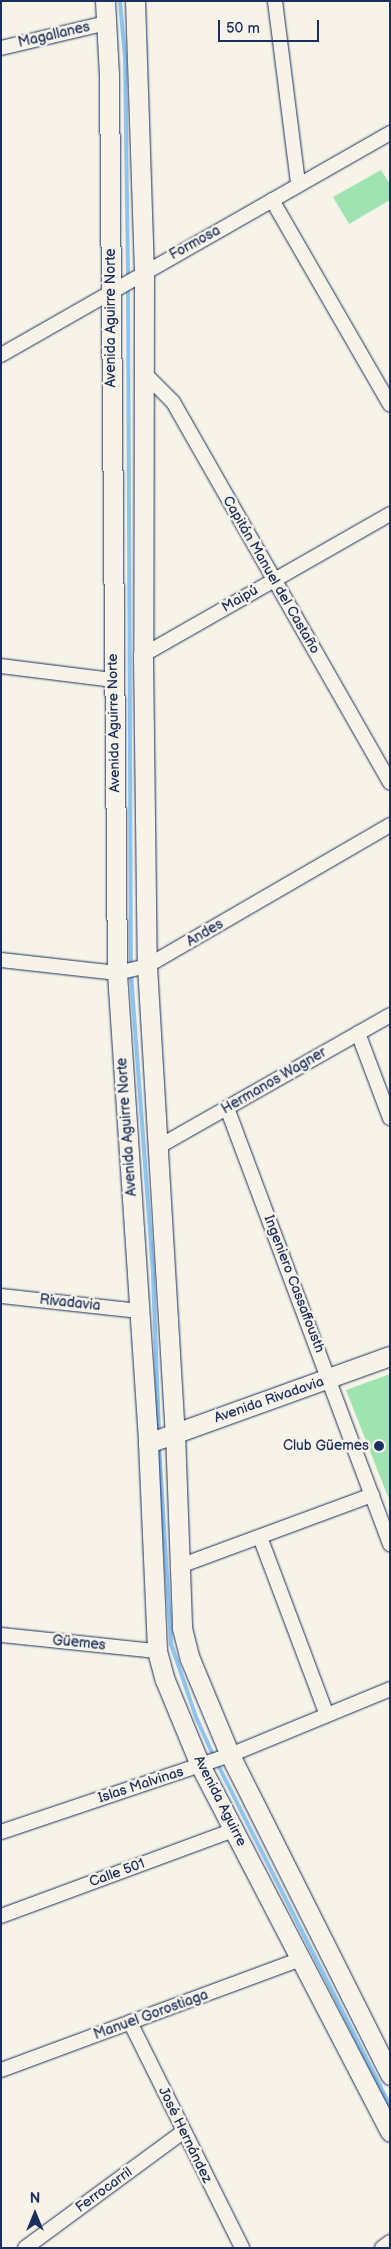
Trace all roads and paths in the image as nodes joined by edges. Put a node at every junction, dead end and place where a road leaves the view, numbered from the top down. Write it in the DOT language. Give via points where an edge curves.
graph roads {
  1 [pos="105,1"];
  2 [pos="135,1"];
  3 [pos="275,1"];
  4 [pos="107,23"];
  5 [pos="1,48"];
  6 [pos="390,133"];
  7 [pos="298,184"];
  8 [pos="272,200"];
  9 [pos="140,274"];
  10 [pos="116,287"];
  11 [pos="1,355"];
  12 [pos="144,373"];
  13 [pos="390,404"];
  14 [pos="390,514"];
  15 [pos="274,580"];
  16 [pos="142,655"];
  17 [pos="1,666"];
  18 [pos="113,680"];
  19 [pos="390,783"];
  20 [pos="390,825"];
  21 [pos="1,960"];
  22 [pos="132,970"];
  23 [pos="390,1015"];
  24 [pos="358,1033"];
  25 [pos="227,1108"];
  26 [pos="390,1118"];
  27 [pos="158,1148"];
  28 [pos="1,1296"];
  29 [pos="139,1311"];
  30 [pos="390,1356"];
  31 [pos="330,1378"];
  32 [pos="162,1438"];
  33 [pos="372,1495"];
  34 [pos="260,1536"];
  35 [pos="390,1545"];
  36 [pos="180,1566"];
  37 [pos="1,1635"];
  38 [pos="157,1651"];
  39 [pos="390,1689"];
  40 [pos="327,1715"];
  41 [pos="226,1756"];
  42 [pos="204,1764"];
  43 [pos="234,1830"];
  44 [pos="1,1832"];
  45 [pos="1,1916"];
  46 [pos="301,1959"];
  47 [pos="130,2022"];
  48 [pos="1,2070"];
  49 [pos="390,2075"];
  50 [pos="183,2132"];
  51 [pos="390,2132"];
  52 [pos="390,2242"];
  53 [pos="25,2248"];
  54 [pos="242,2248"];
  55 [pos="382,2248"];
  1 -- 4 [label="main road, Avenida Aguirre Norte"];
  2 -- 9 [label="main road, Avenida Aguirre Norte"];
  3 -- 7 [label="street"];
  4 -- 5 [label="street, Magallanes"];
  4 -- 10 [label="main road, Avenida Aguirre Norte"];
  6 -- 7 [label="street, Formosa"];
  7 -- 8 [label="street, Formosa"];
  8 -- 9 [label="street, Formosa"];
  8 -- 13 [label="street"];
  9 -- 10 [label="street, Formosa"];
  9 -- 12 [label="main road, Avenida Aguirre Norte"];
  10 -- 11 [label="street, Formosa"];
  10 -- 18 [label="main road, Avenida Aguirre Norte"];
  12 -- 15 [label="street, Capitán Manuel del Castaño" via="173,402"];
  12 -- 16 [label="main road, Avenida Aguirre Norte"];
  14 -- 15 [label="street, Maipú"];
  15 -- 16 [label="street, Maipú"];
  15 -- 19 [label="street, Capitán Manuel del Castaño"];
  16 -- 22 [label="main road, Avenida Aguirre Norte"];
  17 -- 18 [label="street"];
  18 -- 22 [label="main road, Avenida Aguirre Norte"];
  20 -- 22 [label="street, Andes"];
  21 -- 22 [label="street"];
  22 -- 27 [label="main road, Avenida Aguirre Norte"];
  22 -- 29 [label="main road, Avenida Aguirre Norte"];
  23 -- 24 [label="street, Hermanos Wagner"];
  24 -- 25 [label="street, Hermanos Wagner"];
  24 -- 26 [label="street"];
  25 -- 27 [label="street, Hermanos Wagner"];
  25 -- 31 [label="street, Ingeniero Cassaffousth"];
  27 -- 32 [label="main road, Avenida Aguirre Norte"];
  28 -- 29 [label="street, Rivadavia"];
  29 -- 32 [label="main road, Avenida Aguirre Norte"];
  30 -- 31 [label="main road, Avenida Rivadavia"];
  31 -- 32 [label="main road, Avenida Rivadavia"];
  31 -- 33 [label="street, Ingeniero Cassaffousth"];
  32 -- 36 [label="main road, Avenida Aguirre"];
  32 -- 38 [label="main road, Avenida Aguirre"];
  33 -- 34 [label="street"];
  33 -- 35 [label="street, Ingeniero Cassaffousth"];
  34 -- 36 [label="street"];
  34 -- 40 [label="street"];
  36 -- 41 [label="main road, Avenida Aguirre" via="186,1646"];
  37 -- 38 [label="street, Güemes"];
  38 -- 42 [label="main road, Avenida Aguirre" via="165,1680"];
  39 -- 40 [label="street, Islas Malvinas"];
  40 -- 41 [label="street, Islas Malvinas"];
  41 -- 42 [label="street, Islas Malvinas"];
  41 -- 49 [label="main road, Avenida Aguirre"];
  42 -- 43 [label="main road, Avenida Aguirre"];
  42 -- 44 [label="street, Islas Malvinas"];
  43 -- 45 [label="street, Calle 501"];
  43 -- 46 [label="main road, Avenida Aguirre"];
  46 -- 47 [label="street, Manuel Gorostiaga"];
  46 -- 51 [label="main road, Avenida Aguirre"];
  47 -- 48 [label="street, Manuel Gorostiaga"];
  47 -- 50 [label="street, José Hernández"];
  50 -- 53 [label="street, Ferrocarril"];
  50 -- 54 [label="street, José Hernández"];
  52 -- 55 [label="street"];
}
